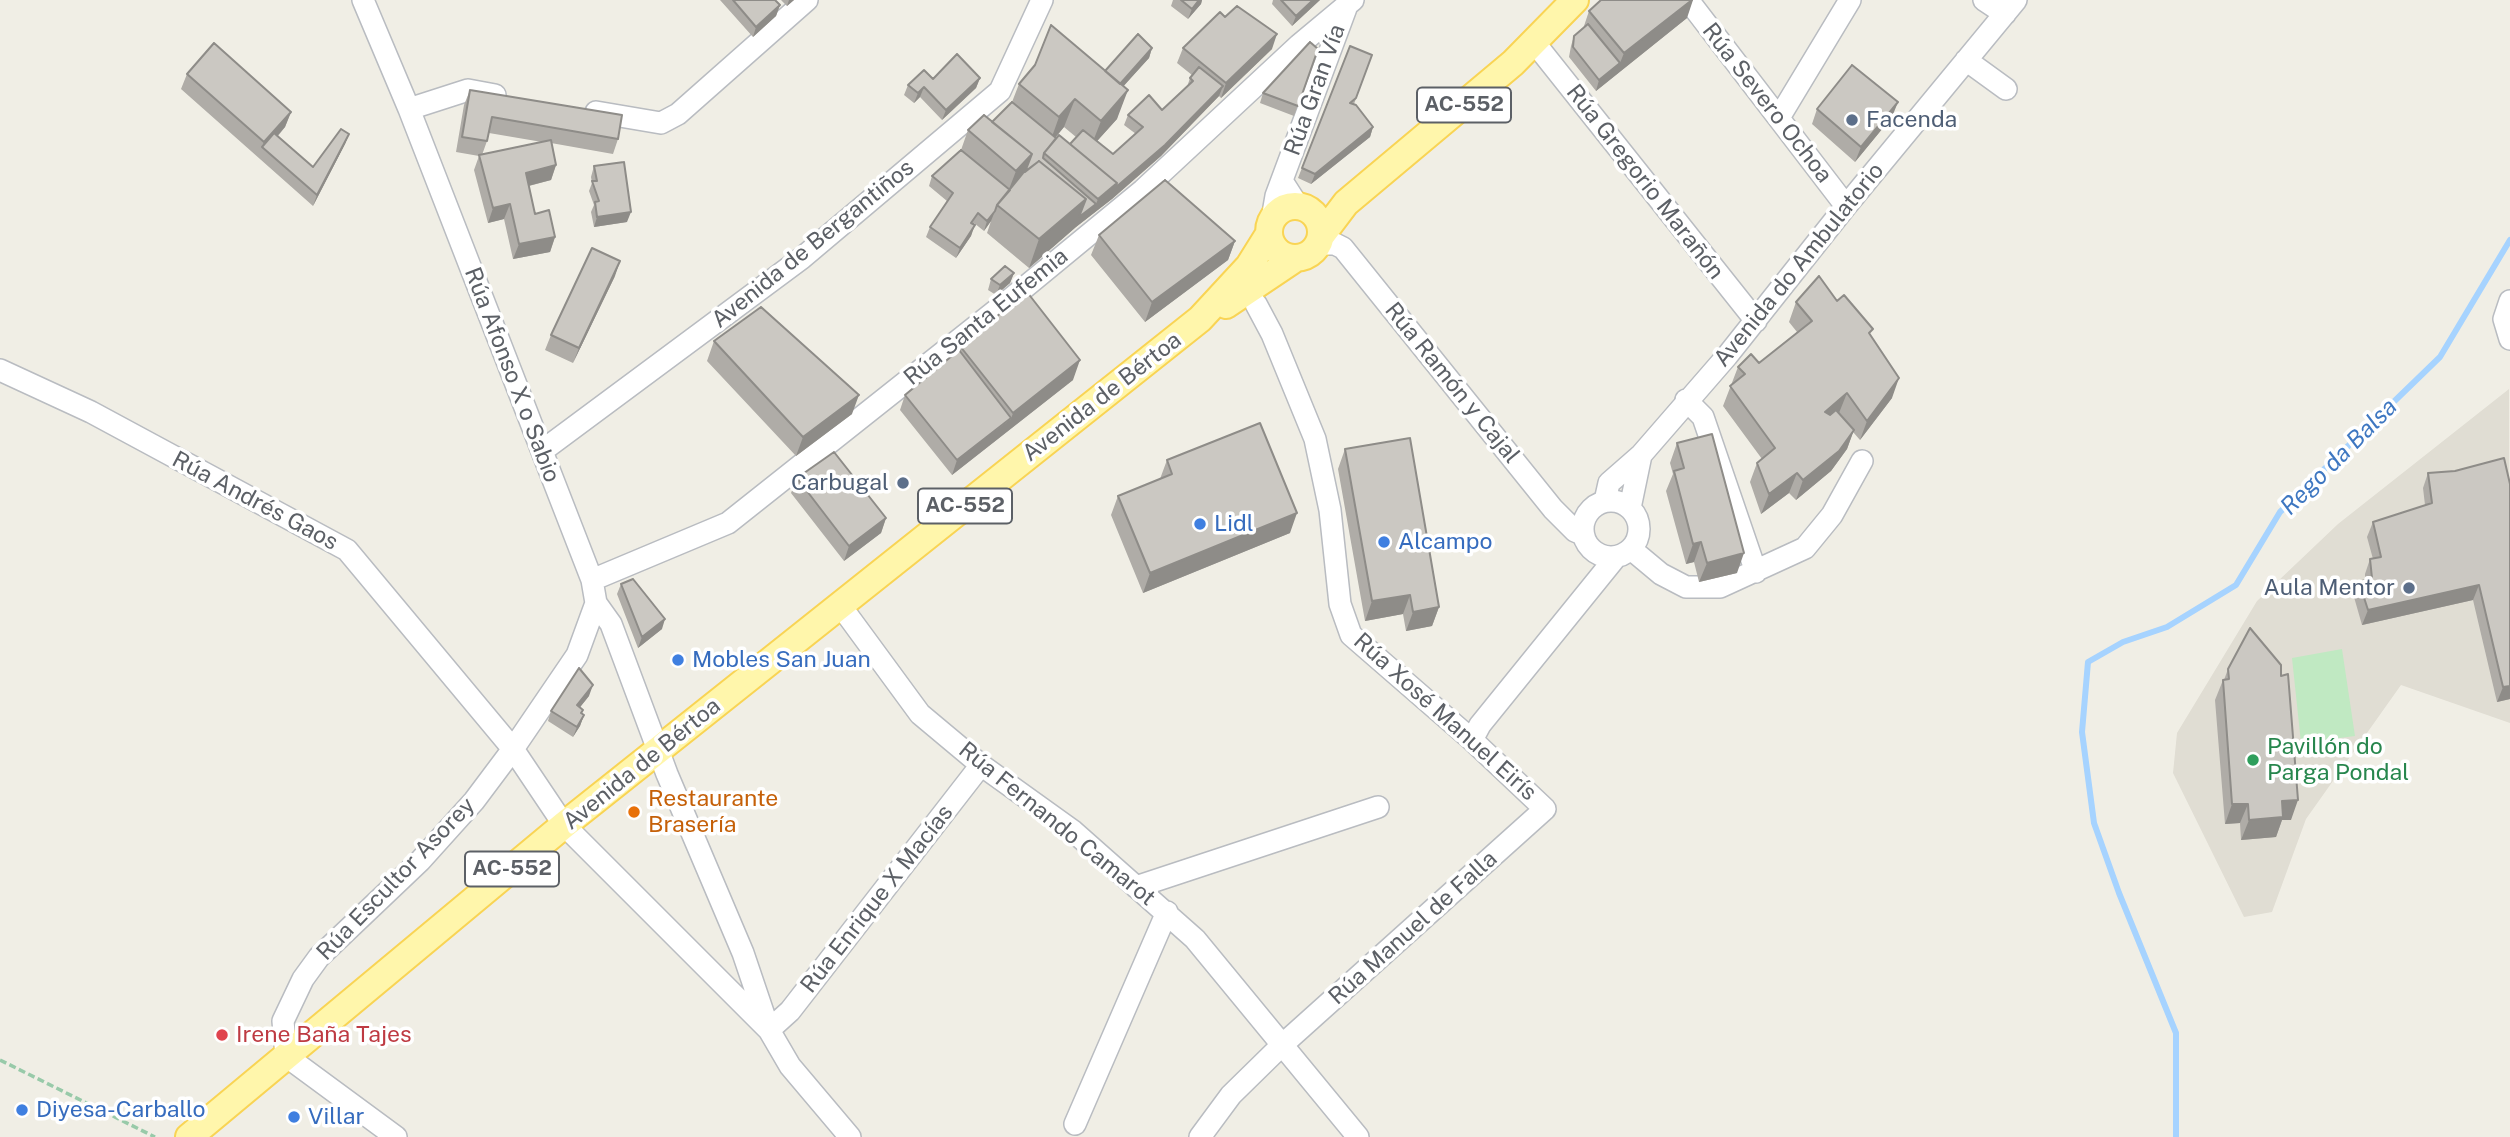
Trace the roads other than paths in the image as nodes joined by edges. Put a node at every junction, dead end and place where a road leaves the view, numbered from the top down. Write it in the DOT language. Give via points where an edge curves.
graph roads {
  1 [pos="363,0"];
  2 [pos="807,0"];
  3 [pos="1042,0"];
  4 [pos="1575,0"];
  5 [pos="1688,0"];
  6 [pos="1850,0"];
  7 [pos="1984,0"];
  8 [pos="1350,2"];
  9 [pos="2010,7"];
  10 [pos="1534,42"];
  11 [pos="1966,60"];
  12 [pos="2006,89"];
  13 [pos="509,97"];
  14 [pos="409,109"];
  15 [pos="578,109"];
  16 [pos="1780,116"];
  17 [pos="1282,181"];
  18 [pos="1346,203"];
  19 [pos="1846,206"];
  20 [pos="1302,207"];
  21 [pos="1270,227"];
  22 [pos="1312,246"];
  23 [pos="1799,265"];
  24 [pos="1272,275"];
  25 [pos="1816,280"];
  26 [pos="1256,304"];
  27 [pos="2507,310"];
  28 [pos="1211,314"];
  29 [pos="1756,321"];
  30 [pos="2510,339"];
  31 [pos="1727,356"];
  32 [pos="1748,363"];
  33 [pos="0,370"];
  34 [pos="1686,400"];
  35 [pos="542,451"];
  36 [pos="1641,455"];
  37 [pos="1862,461"];
  38 [pos="1605,501"];
  39 [pos="1630,508"];
  40 [pos="1587,542"];
  41 [pos="1624,553"];
  42 [pos="1756,572"];
  43 [pos="592,580"];
  44 [pos="1587,593"];
  45 [pos="596,603"];
  46 [pos="839,605"];
  47 [pos="1472,740"];
  48 [pos="513,749"];
  49 [pos="659,750"];
  50 [pos="981,765"];
  51 [pos="1378,807"];
  52 [pos="1545,809"];
  53 [pos="564,825"];
  54 [pos="1136,887"];
  55 [pos="1167,912"];
  56 [pos="743,953"];
  57 [pos="712,972"];
  58 [pos="769,1030"];
  59 [pos="1281,1046"];
  60 [pos="286,1056"];
  61 [pos="1075,1124"];
  62 [pos="847,1136"];
  63 [pos="189,1137"];
  64 [pos="396,1137"];
  65 [pos="1200,1137"];
  66 [pos="1359,1137"];
  1 -- 14 [label="street, Rúa Afonso X o Sabio"];
  2 -- 15 [label="street" via="660,123"];
  3 -- 35 [label="street, Avenida de Bergantiños" via="1000,91 802,258"];
  4 -- 10 [label="main road, AC-552"];
  5 -- 16 [label="street, Rúa Severo Ochoa"];
  6 -- 16 [label="street"];
  7 -- 9 [label="street"];
  8 -- 17 [label="street, Rúa Gran Vía"];
  8 -- 43 [label="street, Rúa Santa Eufemia" via="1143,190 728,523"];
  9 -- 11 [label="street, Avenida do Ambulatorio"];
  10 -- 18 [label="main road, AC-552"];
  10 -- 29 [label="street, Rúa Gregorio Marañón"];
  11 -- 12 [label="street"];
  11 -- 19 [label="street, Avenida do Ambulatorio"];
  13 -- 14 [label="street" via="468,90"];
  14 -- 35 [label="street, Rúa Afonso X o Sabio"];
  16 -- 19 [label="street, Rúa Severo Ochoa"];
  17 -- 20 [label="street, Rúa Gran Vía"];
  17 -- 21 [label="street, Rúa Gran Vía"];
  18 -- 20 [label="main road"];
  18 -- 22 [label="main road, AC-552"];
  19 -- 23 [label="street, Avenida do Ambulatorio"];
  20 -- 21 [label="main road" via="1283,209"];
  20 -- 22 [label="main road" via="1318,218"];
  21 -- 22 [label="main road" via="1280,253"];
  21 -- 28 [label="main road, Avenida de Bértoa / AC-552" via="1249,266"];
  22 -- 24 [label="main road, Avenida de Bértoa / AC-552"];
  22 -- 40 [label="street, Rúa Ramón y Cajal" via="1343,248 1553,509"];
  23 -- 25 [label="street"];
  23 -- 29 [label="street, Avenida do Ambulatorio"];
  24 -- 26 [label="street"];
  24 -- 28 [label="main road, Avenida de Bértoa / AC-552"];
  26 -- 28 [label="street"];
  26 -- 47 [label="street, Rúa Xosé Manuel Eirís" via="1326,447 1340,604 1351,635"];
  27 -- 30 [label="street"];
  28 -- 46 [label="main road, Avenida de Bértoa / AC-552"];
  29 -- 31 [label="street, Avenida do Ambulatorio"];
  31 -- 32 [label="street"];
  31 -- 34 [label="street, Avenida do Ambulatorio"];
  33 -- 48 [label="street, Rúa Andrés Gaos" via="91,412 347,550"];
  34 -- 36 [label="street, Avenida do Ambulatorio"];
  34 -- 42 [label="street" via="1703,417"];
  35 -- 43 [label="street, Rúa Afonso X o Sabio"];
  36 -- 38 [label="street, Avenida do Ambulatorio" via="1609,482"];
  36 -- 39 [label="street, Avenida do Ambulatorio"];
  37 -- 42 [label="street" via="1832,515 1805,548"];
  38 -- 39 [label="street"];
  38 -- 40 [label="street" via="1585,516"];
  39 -- 41 [label="street" via="1639,524 1636,542"];
  40 -- 41 [label="street"];
  40 -- 44 [label="street" via="1594,564"];
  41 -- 42 [label="street" via="1686,587 1720,587"];
  41 -- 44 [label="street"];
  43 -- 45 [label="street, Rúa Afonso X o Sabio"];
  44 -- 47 [label="street" via="1498,691"];
  45 -- 48 [label="street, Rúa Escultor Asorey" via="577,654"];
  45 -- 49 [label="street, Rúa Afonso X o Sabio" via="611,624"];
  46 -- 49 [label="main road, Avenida de Bértoa / AC-552"];
  46 -- 50 [label="street, Rúa Fernando Camarot" via="920,714"];
  47 -- 52 [label="street, Rúa Xosé Manuel Eirís"];
  48 -- 53 [label="street, Rúa Andrés Gaos"];
  48 -- 60 [label="street, Rúa Escultor Asorey" via="421,861 318,957 283,1021"];
  49 -- 53 [label="main road, Avenida de Bértoa / AC-552"];
  49 -- 56 [label="street, Rúa Afonso X o Sabio"];
  50 -- 54 [label="street, Rúa Fernando Camarot" via="1073,831"];
  50 -- 58 [label="street, Rúa Enrique X Macías" via="790,1011"];
  51 -- 54 [label="street"];
  52 -- 59 [label="street, Rúa Manuel de Falla"];
  53 -- 57 [label="street, Rúa Andrés Gaos"];
  53 -- 60 [label="main road, Avenida de Bértoa / AC-552"];
  54 -- 55 [label="street, Rúa Fernando Camarot"];
  55 -- 59 [label="street, Rúa Fernando Camarot" via="1195,939"];
  55 -- 61 [label="street"];
  56 -- 57 [label="street" via="728,969"];
  56 -- 58 [label="street, Rúa Afonso X o Sabio"];
  57 -- 58 [label="street, Rúa Andrés Gaos"];
  58 -- 62 [label="street" via="790,1066"];
  59 -- 65 [label="street, Rúa Manuel de Falla" via="1231,1095"];
  59 -- 66 [label="street, Rúa Fernando Camarot"];
  60 -- 63 [label="main road, Avenida de Bértoa / AC-552"];
  60 -- 64 [label="street"];
}
